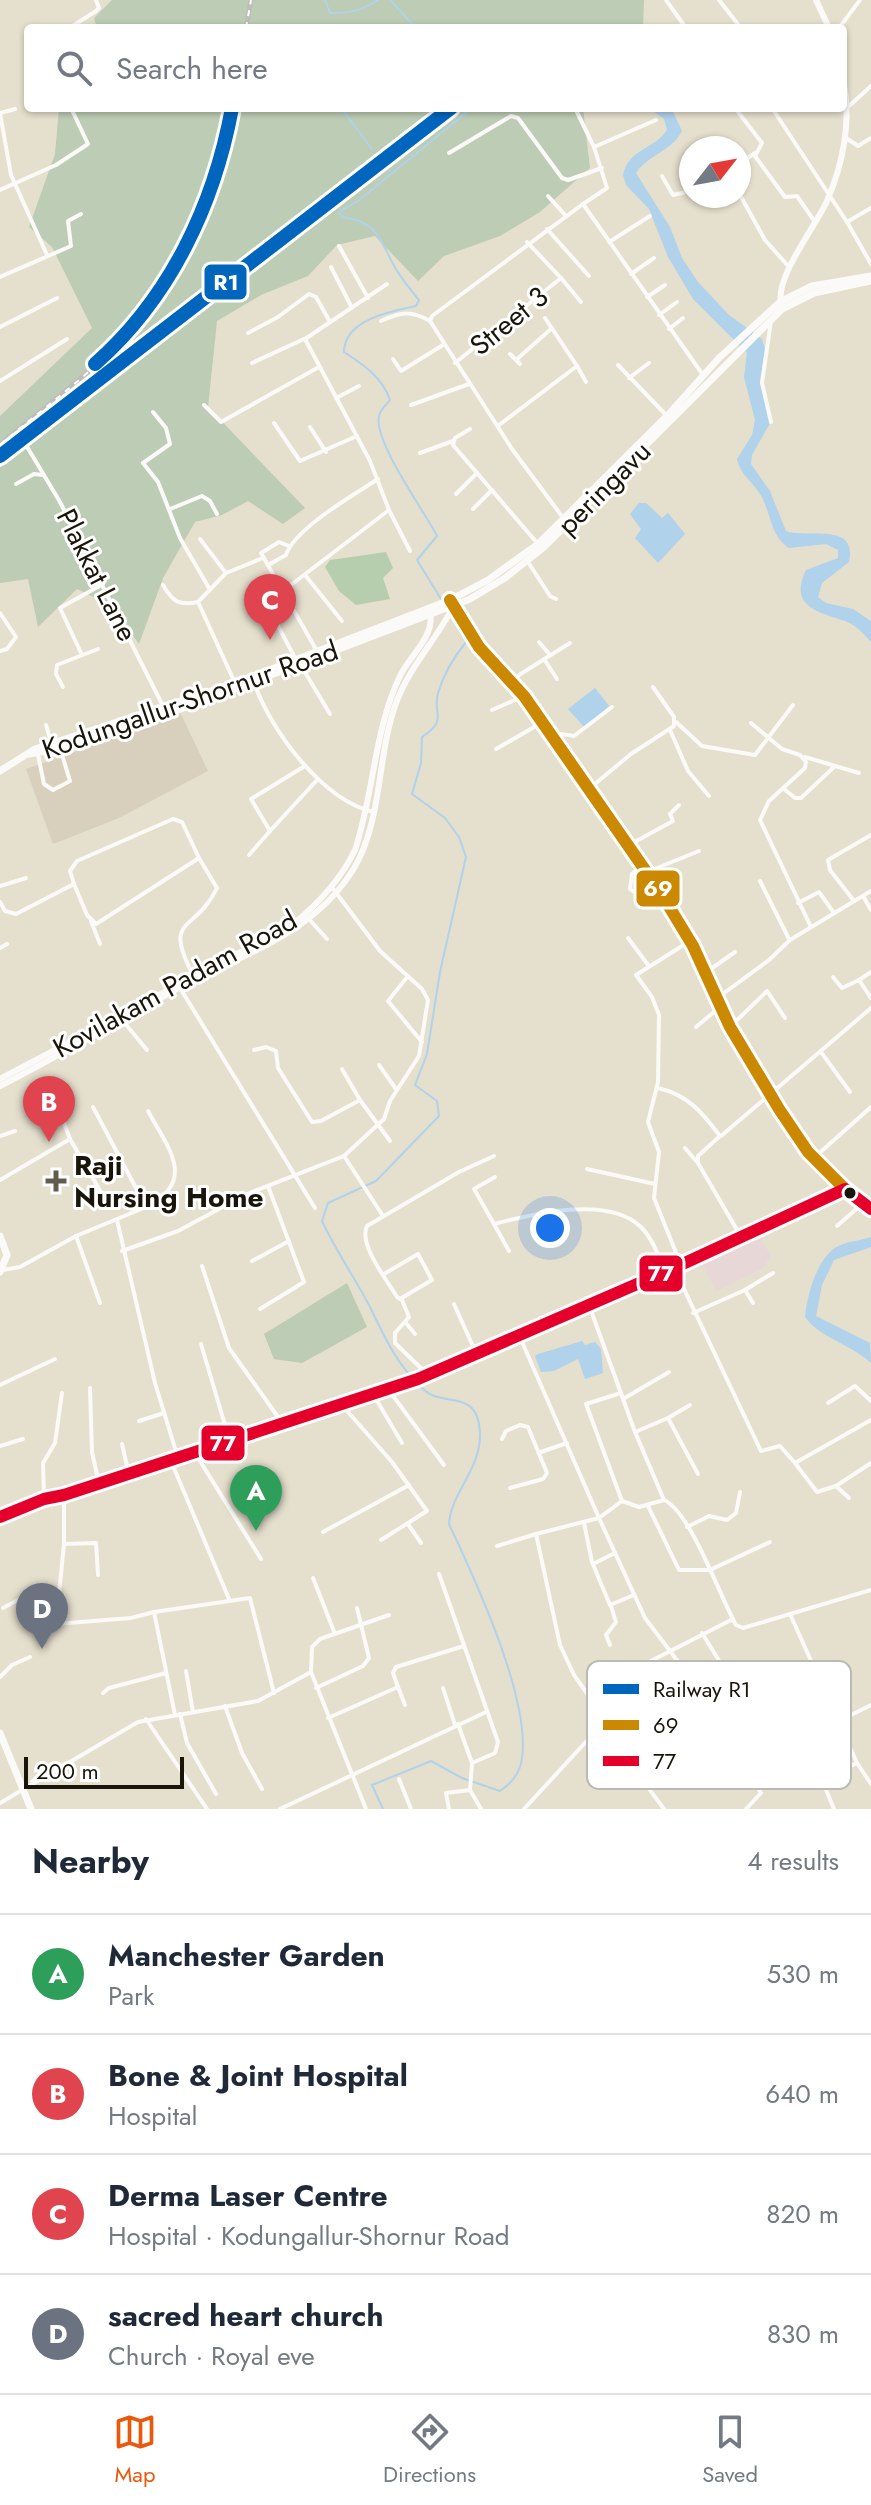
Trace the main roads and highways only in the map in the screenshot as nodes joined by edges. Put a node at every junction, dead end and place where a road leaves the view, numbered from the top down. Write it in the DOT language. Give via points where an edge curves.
graph roads {
  1 [pos="816,0"];
  2 [pos="827,24"];
  3 [pos="847,102"];
  4 [pos="871,279"];
  5 [pos="782,305"];
  6 [pos="754,327"];
  7 [pos="737,347"];
  8 [pos="566,521"];
  9 [pos="448,607"];
  10 [pos="430,612"];
  11 [pos="298,662"];
  12 [pos="252,679"];
  13 [pos="56,746"];
  14 [pos="0,771"];
  15 [pos="370,811"];
  16 [pos="333,889"];
  17 [pos="178,986"];
  18 [pos="0,1079"];
  19 [pos="0,1086"];
  20 [pos="845,1189"];
  21 [pos="871,1209"];
  22 [pos="0,1236"];
  23 [pos="2,1271"];
  24 [pos="0,1517"];
  25 [pos="0,1733"];
  26 [pos="31,1809"];
  1 -- 2 [label="main road"];
  3 -- 5 [label="main road" via="845,138 828,197 782,282"];
  4 -- 5 [label="main road"];
  5 -- 6 [label="main road"];
  5 -- 6 [label="main road" via="771,319"];
  6 -- 7 [label="main road"];
  7 -- 8 [label="main road, peringavu"];
  7 -- 8 [label="main road"];
  8 -- 9 [label="main road, Kodungallur-Shornur Road"];
  8 -- 9 [label="main road, peringavu" via="528,562"];
  9 -- 10 [label="main road, Kodungallur-Shornur Road"];
  9 -- 15 [label="main road, Kovilakam Padam Road" via="402,685"];
  9 -- 20 [label="main road" via="524,696 629,845 690,941 730,1027 769,1092 814,1158"];
  10 -- 11 [label="main road, Kodungallur-Shornur Road"];
  10 -- 11 [label="main road, Kodungallur-Shornur Road"];
  10 -- 15 [label="main road, Kovilakam Padam Road" via="428,631 400,674 387,712"];
  11 -- 12 [label="main road, Kodungallur-Shornur Road"];
  12 -- 13 [label="main road, Kodungallur-Shornur Road"];
  12 -- 13 [label="main road, Kodungallur-Shornur Road"];
  13 -- 14 [label="main road, Kodungallur-Shornur Road"];
  15 -- 16 [label="main road, Kovilakam Padam Road"];
  16 -- 17 [label="main road, Kovilakam Padam Road" via="292,925"];
  16 -- 17 [label="main road, Kovilakam Padam Road" via="309,919 282,938"];
  17 -- 18 [label="main road, Kovilakam Padam Road"];
  17 -- 19 [label="main road, Kovilakam Padam Road"];
  20 -- 21 [label="main road"];
  20 -- 24 [label="main road" via="425,1376"];
  22 -- 23 [label="main road" via="7,1255"];
  25 -- 26 [label="main road"];
}
